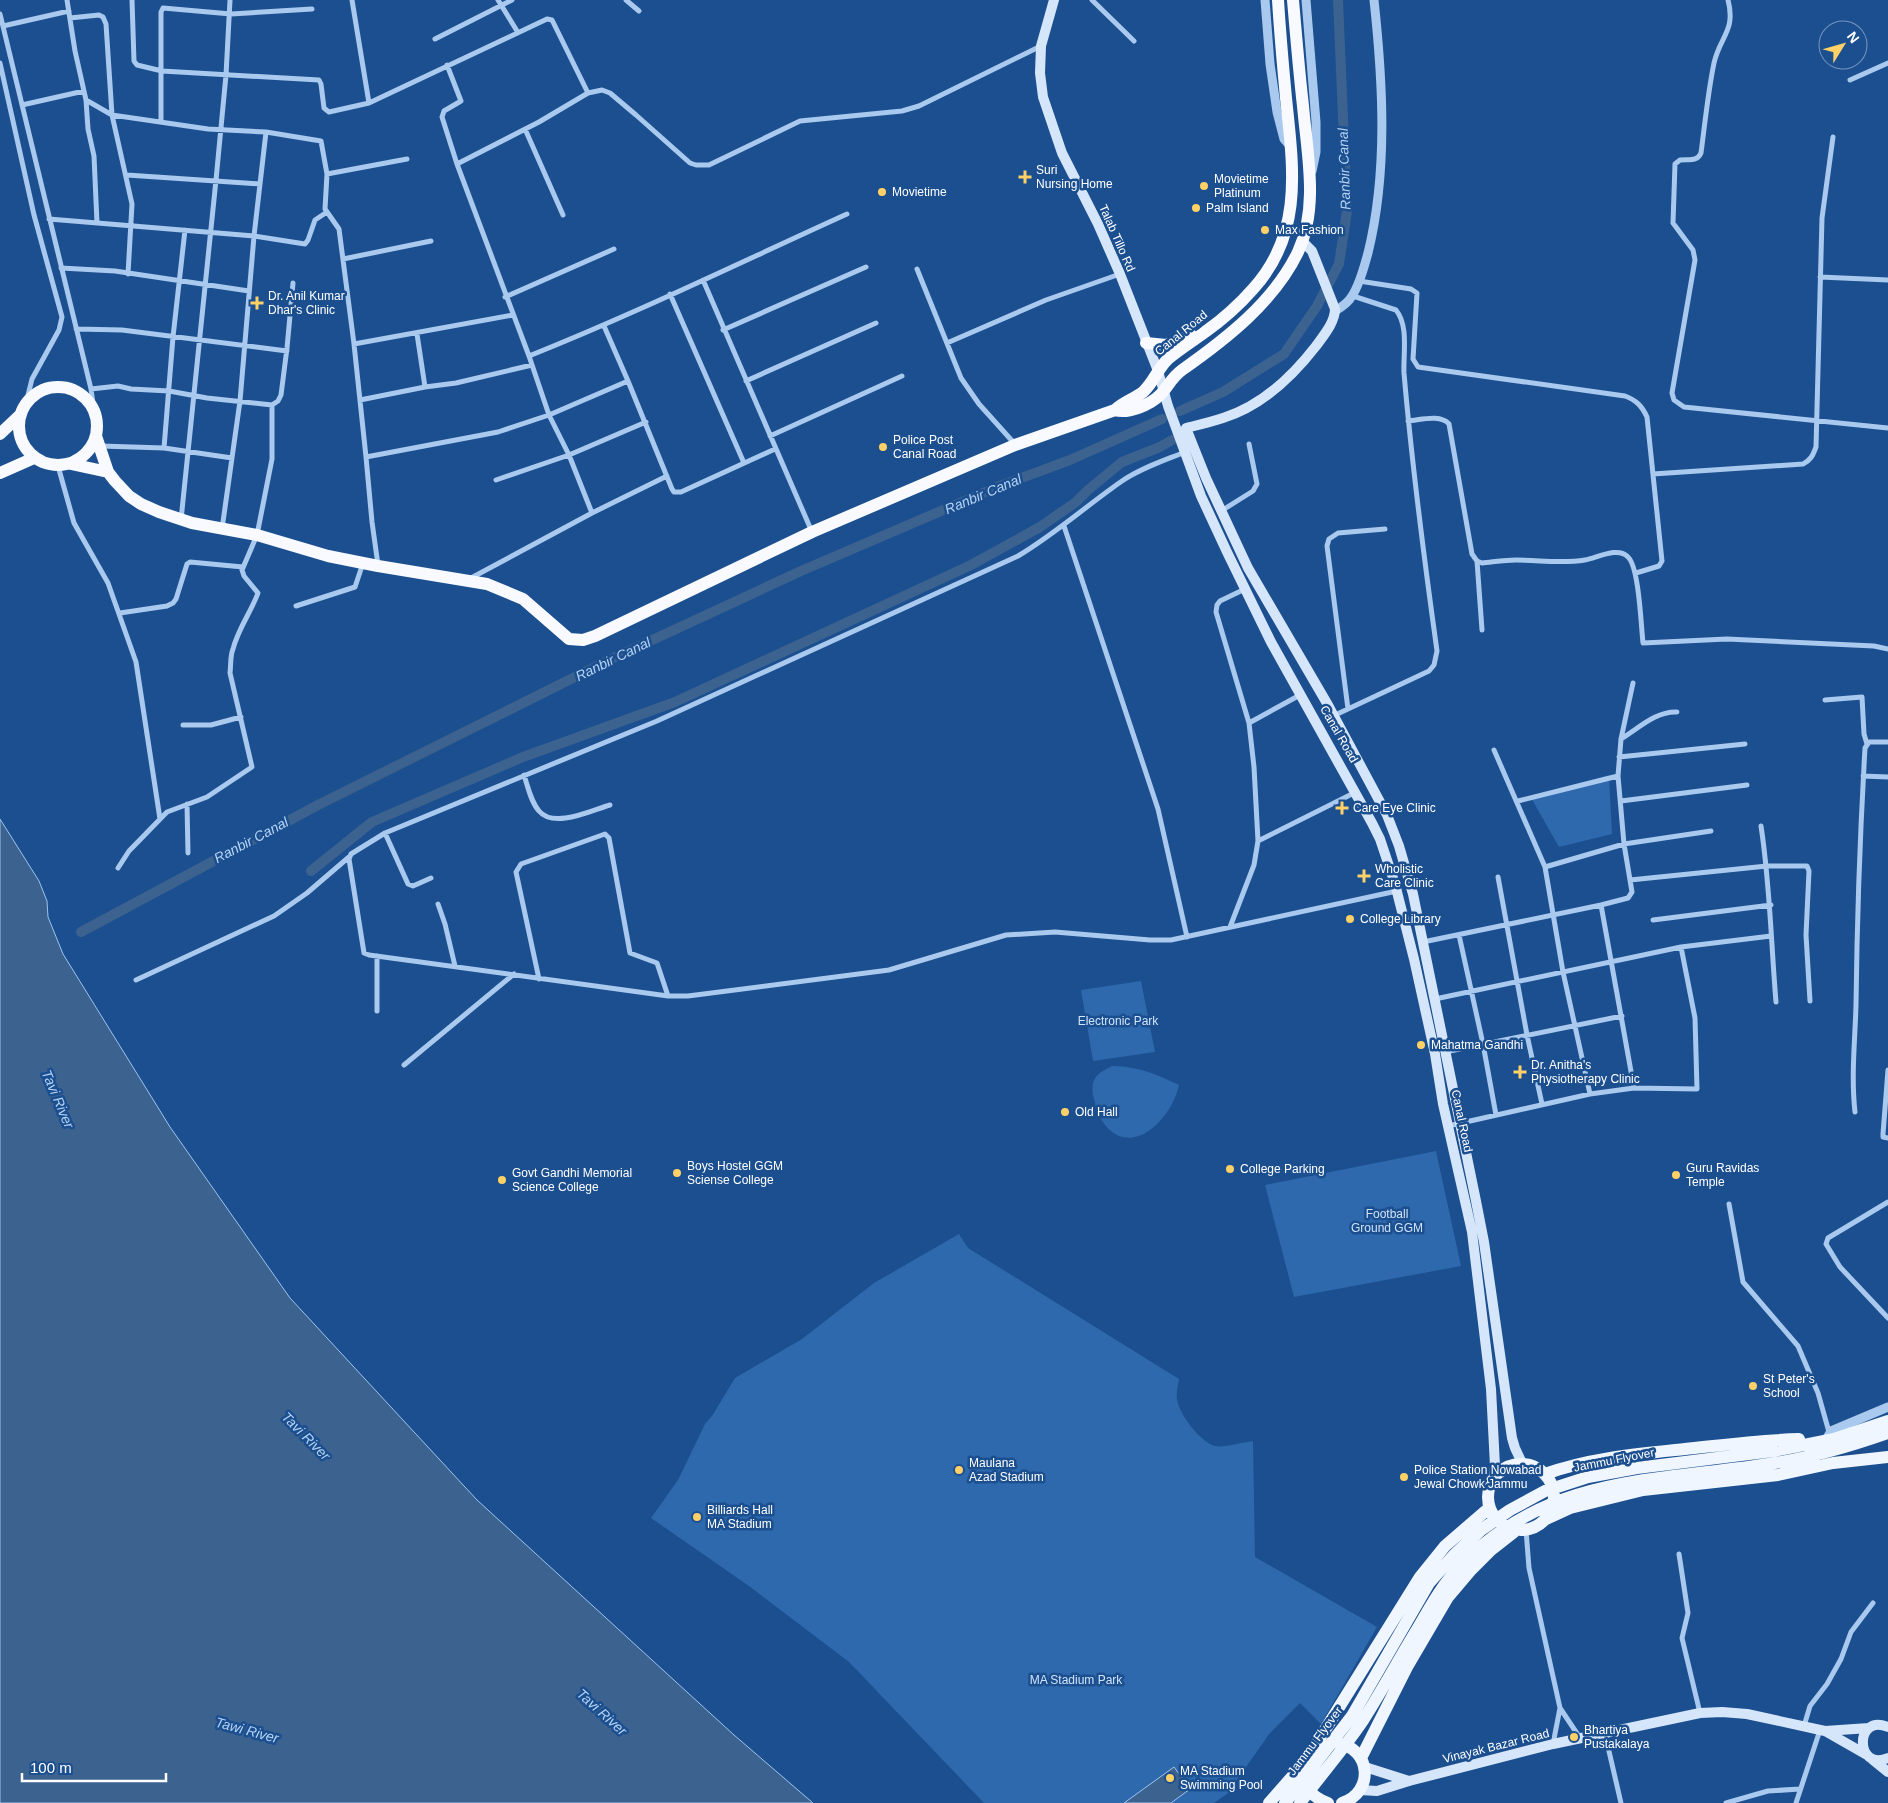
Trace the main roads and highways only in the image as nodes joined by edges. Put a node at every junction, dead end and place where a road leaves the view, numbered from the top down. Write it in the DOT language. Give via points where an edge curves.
graph roads {
  1 [pos="1054,0"];
  2 [pos="1278,0"];
  3 [pos="1293,0"];
  4 [pos="1302,241"];
  5 [pos="1208,330"];
  6 [pos="1146,343"];
  7 [pos="1158,371"];
  8 [pos="1166,387"];
  9 [pos="1115,410"];
  10 [pos="20,415"];
  11 [pos="0,434"];
  12 [pos="97,441"];
  13 [pos="34,458"];
  14 [pos="65,465"];
  15 [pos="0,472"];
  16 [pos="108,472"];
  17 [pos="1888,1421"];
  18 [pos="1888,1433"];
  19 [pos="1888,1442"];
  20 [pos="1888,1457"];
  21 [pos="1522,1463"];
  22 [pos="1545,1474"];
  23 [pos="1493,1478"];
  24 [pos="1489,1508"];
  25 [pos="1546,1519"];
  26 [pos="1521,1530"];
  27 [pos="1887,1725"];
  28 [pos="1869,1728"];
  29 [pos="1823,1730"];
  30 [pos="1314,1750"];
  31 [pos="1869,1756"];
  32 [pos="1888,1758"];
  33 [pos="1305,1762"];
  34 [pos="1363,1763"];
  35 [pos="1888,1772"];
  36 [pos="1409,1781"];
  37 [pos="1359,1796"];
  38 [pos="1269,1803"];
  39 [pos="1285,1803"];
  40 [pos="1300,1803"];
  41 [pos="1328,1803"];
  42 [pos="1342,1803"];
  1 -- 6 [label="main road, Talab Tillo Rd" via="1041,46 1043,97 1062,153 1098,224"];
  2 -- 5 [label="highway, Canal Road" via="1291,147 1292,200 1284,235 1266,274"];
  3 -- 4 [label="highway" via="1310,177"];
  4 -- 8 [label="highway" via="1271,294"];
  4 -- 21 [label="main road, Canal Road" via="1312,251 1335,311 1324,335 1296,370 1265,397 1225,418 1186,428 1248,568 1392,827 1413,894 1423,942 1484,1242 1512,1438"];
  5 -- 6 [label="highway" via="1166,345"];
  5 -- 7 [label="highway, Canal Road" via="1170,357"];
  6 -- 7 [label="main road, Talab Tillo Rd"];
  7 -- 8 [label="main road, Canal Road"];
  7 -- 9 [label="highway" via="1140,394 1121,403"];
  8 -- 9 [label="highway" via="1154,400 1143,405 1121,412"];
  8 -- 23 [label="main road, Canal Road" via="1201,496 1271,642 1380,839 1397,891 1472,1232 1491,1390"];
  9 -- 16 [label="highway" via="1015,444 812,532 583,640 569,639 523,599 487,584 378,566 362,568 257,535 181,520 129,496"];
  10 -- 11 [label="highway"];
  10 -- 12 [label="highway" via="36,393 62,387 75,391 94,411"];
  10 -- 13 [label="highway" via="18,431"];
  12 -- 14 [label="highway" via="82,458"];
  12 -- 16 [label="highway"];
  13 -- 14 [label="highway" via="46,464"];
  13 -- 15 [label="highway"];
  14 -- 16 [label="highway"];
  17 -- 39 [label="main road, Jammu Flyover" via="1834,1439 1772,1451 1588,1477 1545,1491 1510,1510 1481,1530 1429,1583 1352,1716"];
  18 -- 40 [label="main road, Jammu Flyover" via="1837,1451 1775,1463 1640,1479 1593,1489 1557,1501 1518,1520 1462,1564 1440,1591 1361,1723"];
  19 -- 22 [label="main road" via="1828,1435 1770,1440 1609,1457"];
  20 -- 25 [label="main road" via="1778,1475 1643,1490 1570,1508"];
  21 -- 22 [label="main road"];
  21 -- 23 [label="main road" via="1506,1467"];
  22 -- 25 [label="main road" via="1552,1484 1554,1496"];
  23 -- 24 [label="main road" via="1487,1498"];
  24 -- 26 [label="main road" via="1500,1523"];
  24 -- 30 [label="main road" via="1445,1546 1420,1577"];
  25 -- 26 [label="main road" via="1537,1526"];
  26 -- 34 [label="main road" via="1486,1555 1448,1597 1407,1667"];
  27 -- 28 [label="main road"];
  28 -- 29 [label="main road"];
  28 -- 31 [label="main road" via="1862,1741"];
  29 -- 31 [label="main road"];
  29 -- 36 [label="main road, Vinayak Bazar Road" via="1747,1714 1700,1713 1553,1744"];
  30 -- 33 [label="main road"];
  30 -- 34 [label="main road" via="1323,1744 1339,1743 1354,1750"];
  31 -- 32 [label="main road" via="1881,1760"];
  31 -- 35 [label="main road"];
  33 -- 38 [label="main road"];
  33 -- 41 [label="main road" via="1303,1776 1307,1789 1317,1799"];
  34 -- 36 [label="main road"];
  34 -- 37 [label="main road" via="1364,1782"];
  36 -- 37 [label="main road, Vinayak Bazar Road"];
  37 -- 42 [label="main road"];
}
